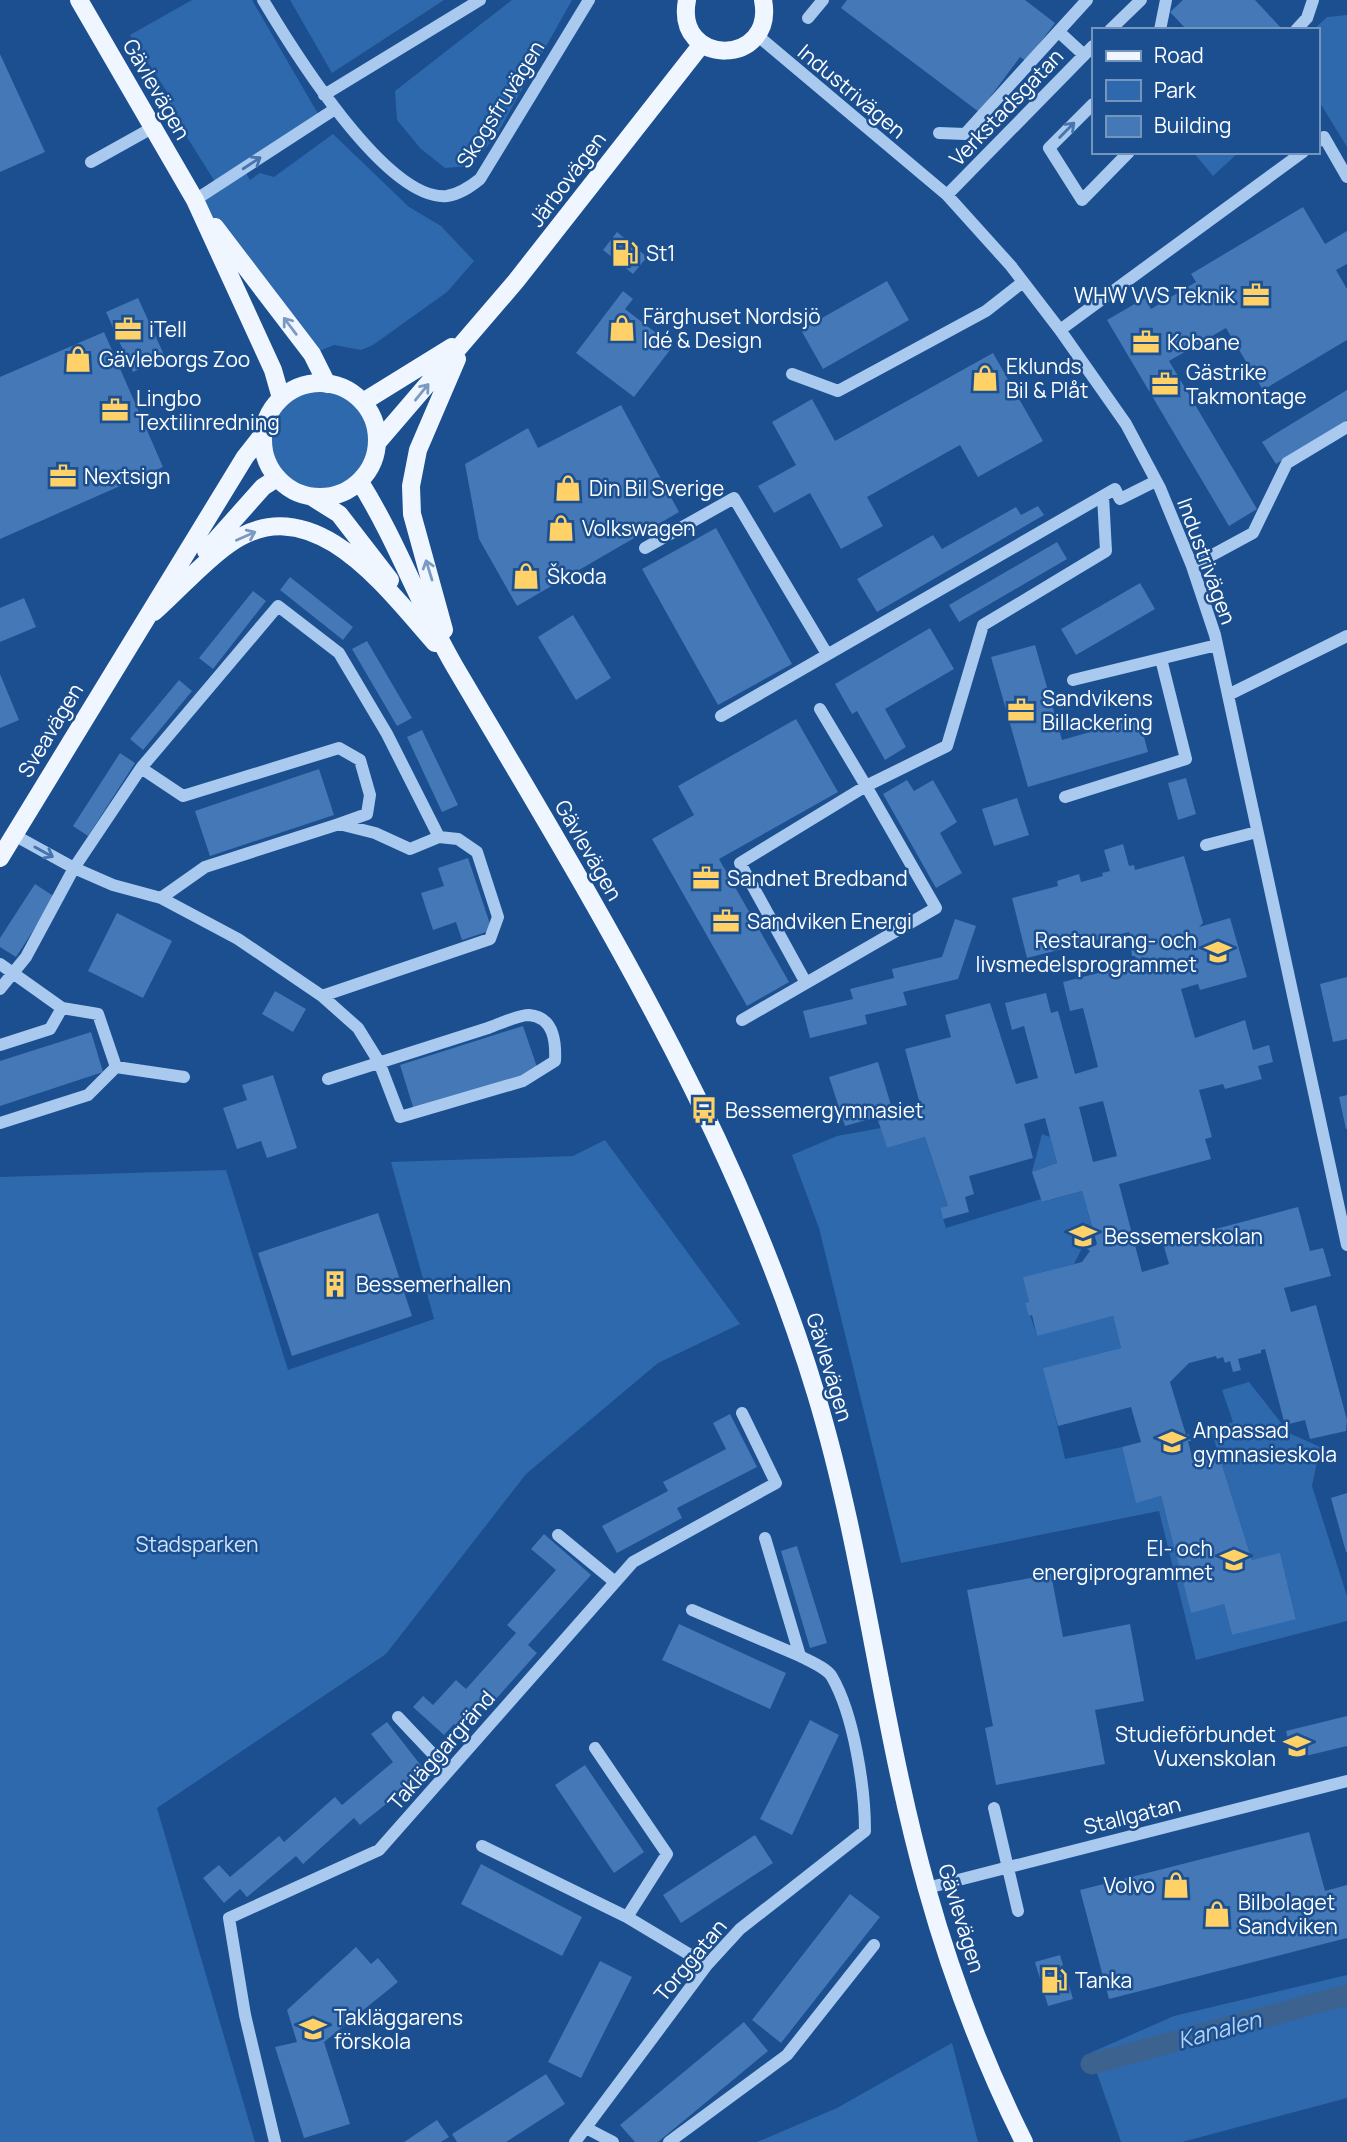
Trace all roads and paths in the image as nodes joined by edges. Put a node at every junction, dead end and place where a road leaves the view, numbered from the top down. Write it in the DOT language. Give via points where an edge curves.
graph roads {
  1 [pos="79,0"];
  2 [pos="263,0"];
  3 [pos="480,0"];
  4 [pos="589,0"];
  5 [pos="687,0"];
  6 [pos="763,0"];
  7 [pos="823,0"];
  8 [pos="1087,0"];
  9 [pos="1141,0"];
  10 [pos="1166,0"];
  11 [pos="1313,0"];
  12 [pos="808,18"];
  13 [pos="1112,28"];
  14 [pos="1160,28"];
  15 [pos="1298,28"];
  16 [pos="1059,32"];
  17 [pos="758,36"];
  18 [pos="702,44"];
  19 [pos="1089,51"];
  20 [pos="324,94"];
  21 [pos="1092,105"];
  22 [pos="335,109"];
  23 [pos="152,128"];
  24 [pos="939,133"];
  25 [pos="1319,141"];
  26 [pos="1127,154"];
  27 [pos="1300,154"];
  28 [pos="91,162"];
  29 [pos="1347,177"];
  30 [pos="947,195"];
  31 [pos="195,200"];
  32 [pos="1023,282"];
  33 [pos="1060,330"];
  34 [pos="464,340"];
  35 [pos="792,374"];
  36 [pos="327,384"];
  37 [pos="281,398"];
  38 [pos="363,402"];
  39 [pos="1347,427"];
  40 [pos="264,433"];
  41 [pos="377,443"];
  42 [pos="277,478"];
  43 [pos="1156,481"];
  44 [pos="360,482"];
  45 [pos="1103,496"];
  46 [pos="312,497"];
  47 [pos="645,548"];
  48 [pos="1192,566"];
  49 [pos="139,626"];
  50 [pos="1347,636"];
  51 [pos="1217,645"];
  52 [pos="827,654"];
  53 [pos="1161,659"];
  54 [pos="451,660"];
  55 [pos="1073,680"];
  56 [pos="1228,695"];
  57 [pos="820,709"];
  58 [pos="721,716"];
  59 [pos="141,768"];
  60 [pos="866,786"];
  61 [pos="1065,797"];
  62 [pos="339,824"];
  63 [pos="1257,832"];
  64 [pos="439,837"];
  65 [pos="1206,845"];
  66 [pos="5,847"];
  67 [pos="74,869"];
  68 [pos="161,898"];
  69 [pos="0,964"];
  70 [pos="12,973"];
  71 [pos="806,983"];
  72 [pos="0,989"];
  73 [pos="322,996"];
  74 [pos="62,1008"];
  75 [pos="742,1020"];
  76 [pos="0,1045"];
  77 [pos="379,1062"];
  78 [pos="116,1067"];
  79 [pos="184,1077"];
  80 [pos="328,1079"];
  81 [pos="0,1123"];
  82 [pos="1347,1245"];
  83 [pos="742,1413"];
  84 [pos="558,1535"];
  85 [pos="765,1538"];
  86 [pos="615,1582"];
  87 [pos="692,1610"];
  88 [pos="800,1656"];
  89 [pos="398,1717"];
  90 [pos="595,1748"];
  91 [pos="448,1770"];
  92 [pos="1347,1782"];
  93 [pos="994,1808"];
  94 [pos="482,1846"];
  95 [pos="1007,1867"];
  96 [pos="927,1888"];
  97 [pos="1018,1911"];
  98 [pos="627,1917"];
  99 [pos="874,1945"];
  100 [pos="707,1965"];
  101 [pos="586,2128"];
  102 [pos="275,2142"];
  103 [pos="575,2142"];
  104 [pos="613,2142"];
  105 [pos="669,2142"];
  106 [pos="1024,2142"];
  1 -- 23 [label="main road, Gävlevägen"];
  2 -- 20 [label="street, Skogsfruvägen"];
  3 -- 20 [label="street"];
  4 -- 22 [label="street, Skogsfruvägen" via="480,180 464,191 444,196 409,183"];
  5 -- 18 [label="main road" via="688,29"];
  6 -- 17 [label="main road" via="764,21"];
  7 -- 12 [label="street"];
  8 -- 16 [label="street"];
  9 -- 13 [label="street"];
  10 -- 14 [label="street"];
  11 -- 15 [label="street"];
  16 -- 19 [label="street"];
  16 -- 24 [label="street" via="965,134"];
  17 -- 18 [label="main road" via="732,51 711,50"];
  17 -- 30 [label="street, Industrivägen"];
  18 -- 34 [label="main road, Järbovägen" via="524,271"];
  19 -- 30 [label="street, Verkstadsgatan"];
  20 -- 22 [label="street, Skogsfruvägen"];
  26 -- 21 [label="street, one-way" via="1082,200 1049,148"];
  31 -- 22 [label="street, one-way"];
  23 -- 28 [label="street"];
  23 -- 31 [label="main road, Gävlevägen"];
  25 -- 29 [label="street" via="1324,137"];
  27 -- 33 [label="street"];
  30 -- 32 [label="street, Industrivägen"];
  36 -- 31 [label="main road, Gävlevägen, one-way" via="312,354"];
  31 -- 37 [label="main road, Gävlevägen" via="273,370"];
  32 -- 33 [label="street, Industrivägen"];
  32 -- 35 [label="street" via="986,311 838,391"];
  33 -- 43 [label="street, Industrivägen" via="1126,424"];
  34 -- 38 [label="main road, Järbovägen"];
  41 -- 34 [label="main road, Järbovägen, one-way"];
  54 -- 34 [label="main road, one-way" via="412,514 411,486 418,450"];
  36 -- 37 [label="main road" via="303,386"];
  36 -- 38 [label="main road" via="349,390"];
  37 -- 40 [label="main road" via="268,416"];
  38 -- 41 [label="main road" via="375,423"];
  39 -- 48 [label="street" via="1287,463 1253,533"];
  40 -- 42 [label="main road" via="266,459"];
  40 -- 49 [label="main road, Sveavägen"];
  41 -- 44 [label="main road" via="372,466"];
  42 -- 46 [label="main road, Gävlevägen" via="289,489"];
  42 -- 49 [label="main road, Sveavägen" via="263,487"];
  43 -- 45 [label="street" via="1120,499 1115,488"];
  43 -- 48 [label="street, Industrivägen"];
  44 -- 46 [label="main road" via="334,496"];
  44 -- 54 [label="main road, Gävlevägen"];
  45 -- 52 [label="street"];
  45 -- 60 [label="street" via="1107,551 983,625 947,746"];
  46 -- 54 [label="main road, Gävlevägen" via="339,514"];
  47 -- 52 [label="street" via="734,498"];
  48 -- 51 [label="street, Industrivägen"];
  49 -- 54 [label="main road, one-way" via="228,544 268,527 296,527 313,530 352,555"];
  49 -- 66 [label="main road, Sveavägen"];
  50 -- 56 [label="street"];
  51 -- 53 [label="street"];
  51 -- 56 [label="street, Industrivägen"];
  52 -- 58 [label="street"];
  53 -- 55 [label="street"];
  53 -- 61 [label="street" via="1186,759"];
  54 -- 96 [label="main road, Gävlevägen" via="615,940 695,1091 769,1257 813,1385 837,1474"];
  56 -- 63 [label="street, Industrivägen"];
  57 -- 60 [label="street"];
  59 -- 62 [label="street" via="183,796 339,748 360,760 370,795 367,814"];
  59 -- 64 [label="street" via="278,606 339,653"];
  59 -- 67 [label="street"];
  60 -- 71 [label="street" via="740,863"];
  60 -- 71 [label="street" via="936,908"];
  62 -- 64 [label="street" via="410,849"];
  62 -- 68 [label="street" via="205,867"];
  63 -- 65 [label="street"];
  63 -- 82 [label="street, Industrivägen"];
  64 -- 73 [label="street" via="458,839 477,852 498,917 490,939"];
  66 -- 67 [label="street, one-way"];
  67 -- 68 [label="street"];
  67 -- 70 [label="street" via="26,957"];
  68 -- 73 [label="street" via="238,939"];
  69 -- 70 [label="street"];
  70 -- 72 [label="street"];
  70 -- 74 [label="street"];
  71 -- 75 [label="street"];
  73 -- 77 [label="street" via="358,1028"];
  74 -- 76 [label="street" via="50,1029"];
  74 -- 78 [label="street" via="98,1014"];
  77 -- 77 [label="street" via="400,1117 523,1081 555,1061 556,1038 544,1022 529,1015"];
  77 -- 80 [label="street"];
  78 -- 79 [label="street"];
  78 -- 81 [label="street" via="88,1095"];
  83 -- 86 [label="street, Takläggargränd" via="776,1483 633,1562"];
  84 -- 86 [label="street"];
  85 -- 88 [label="street"];
  86 -- 91 [label="street, Takläggargränd"];
  87 -- 88 [label="street"];
  88 -- 100 [label="street, Torggatan" via="831,1675 849,1723 865,1793 865,1831 740,1929"];
  89 -- 91 [label="street"];
  90 -- 98 [label="street" via="667,1854"];
  91 -- 102 [label="street, Takläggargränd" via="379,1850 229,1918 244,2015"];
  92 -- 95 [label="street, Stallgatan"];
  93 -- 95 [label="street"];
  94 -- 98 [label="street"];
  95 -- 96 [label="street, Stallgatan"];
  95 -- 97 [label="street"];
  96 -- 106 [label="main road, Gävlevägen" via="985,2055"];
  98 -- 100 [label="street"];
  99 -- 105 [label="street" via="787,2055"];
  100 -- 101 [label="street, Torggatan"];
  101 -- 103 [label="street, Torggatan"];
  101 -- 104 [label="street"];
}
